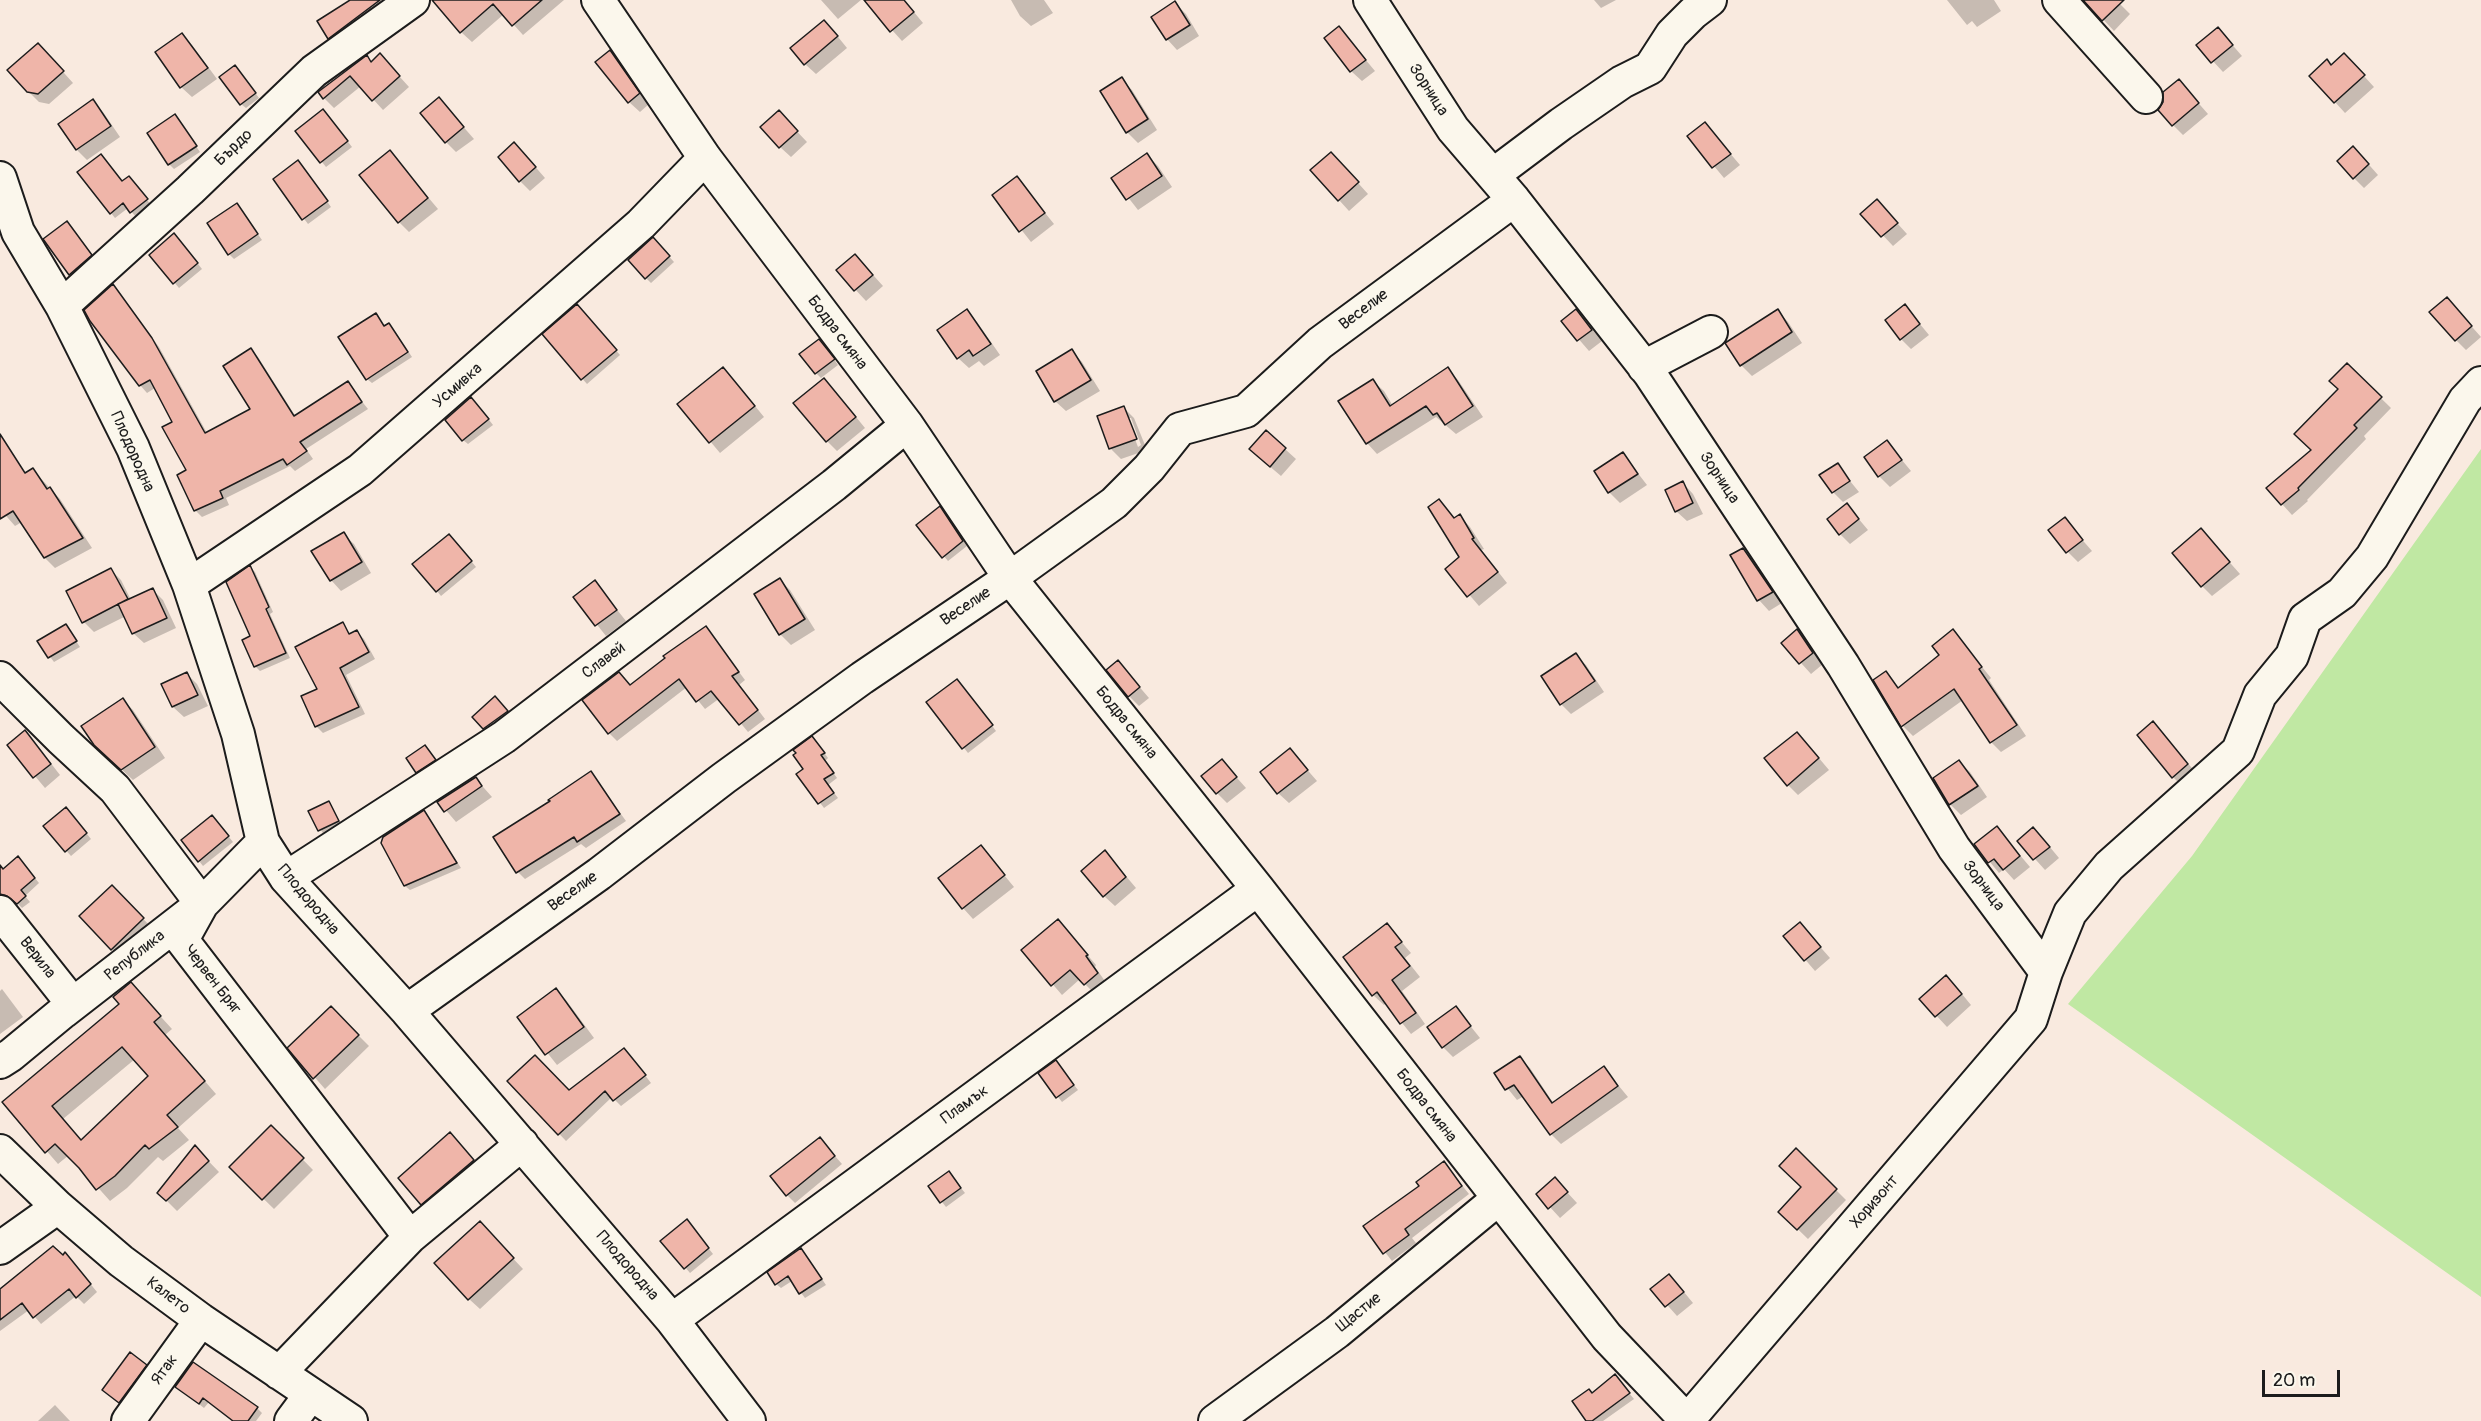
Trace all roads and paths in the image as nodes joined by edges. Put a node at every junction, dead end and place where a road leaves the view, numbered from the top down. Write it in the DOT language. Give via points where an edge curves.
graph roads {
  1 [pos="413,0"];
  2 [pos="598,0"];
  3 [pos="1370,0"];
  4 [pos="1710,0"];
  5 [pos="2060,0"];
  6 [pos="2146,97"];
  7 [pos="705,158"];
  8 [pos="1493,176"];
  9 [pos="0,178"];
  10 [pos="1514,200"];
  11 [pos="63,306"];
  12 [pos="1711,332"];
  13 [pos="1644,367"];
  14 [pos="2481,383"];
  15 [pos="907,425"];
  16 [pos="1010,578"];
  17 [pos="189,585"];
  18 [pos="0,678"];
  19 [pos="263,842"];
  20 [pos="286,878"];
  21 [pos="1258,890"];
  22 [pos="202,904"];
  23 [pos="0,912"];
  24 [pos="2046,972"];
  25 [pos="73,1004"];
  26 [pos="407,1011"];
  27 [pos="0,1062"];
  28 [pos="522,1144"];
  29 [pos="0,1151"];
  30 [pos="1498,1199"];
  31 [pos="58,1207"];
  32 [pos="410,1237"];
  33 [pos="0,1248"];
  34 [pos="201,1320"];
  35 [pos="672,1320"];
  36 [pos="279,1373"];
  37 [pos="311,1394"];
  38 [pos="128,1421"];
  39 [pos="291,1421"];
  40 [pos="351,1421"];
  41 [pos="749,1421"];
  42 [pos="1215,1421"];
  43 [pos="1687,1421"];
  1 -- 11 [label="street, Бърдо" via="315,71"];
  2 -- 7 [label="street, Бодра смяна"];
  3 -- 8 [label="street, Зорница" via="1453,129"];
  4 -- 8 [label="street" via="1672,34 1650,68 1560,124"];
  5 -- 6 [label="street"];
  7 -- 15 [label="street, Бодра смяна"];
  7 -- 17 [label="street, Усмивка" via="641,224 360,470"];
  8 -- 10 [label="street, Зорница"];
  9 -- 11 [label="street, Плодородна" via="18,232"];
  10 -- 13 [label="street, Зорница"];
  10 -- 16 [label="street, Веселие" via="1320,342 1246,411 1180,429 1114,503"];
  11 -- 17 [label="street, Плодородна" via="133,448"];
  12 -- 13 [label="street"];
  13 -- 24 [label="street, Зорница" via="1844,665 1954,848"];
  14 -- 24 [label="street, Хоризонт" via="2465,400 2372,557 2342,593 2305,619 2292,656 2260,695 2238,751 2109,866 2070,913"];
  15 -- 16 [label="street, Бодра смяна"];
  15 -- 20 [label="street, Славей" via="504,737"];
  16 -- 21 [label="street, Бодра смяна"];
  16 -- 26 [label="street, Веселие" via="844,691"];
  17 -- 19 [label="street, Плодородна" via="238,734"];
  18 -- 22 [label="street" via="115,789"];
  19 -- 20 [label="street, Плодородна"];
  19 -- 22 [label="street, Република"];
  20 -- 26 [label="street, Плодородна"];
  21 -- 30 [label="street, Бодра смяна"];
  21 -- 35 [label="street, Пламък"];
  22 -- 25 [label="street, Република"];
  22 -- 32 [label="street, Червен Бряг" via="182,940"];
  23 -- 25 [label="street, Верила"];
  24 -- 43 [label="street, Хоризонт" via="2031,1019"];
  25 -- 27 [label="street, Република"];
  26 -- 28 [label="street, Плодородна"];
  28 -- 32 [label="street"];
  28 -- 35 [label="street, Плодородна"];
  29 -- 31 [label="street, Калето"];
  30 -- 42 [label="street, Щастие" via="1337,1332"];
  30 -- 43 [label="street, Бодра смяна" via="1607,1337"];
  31 -- 33 [label="street"];
  31 -- 34 [label="street, Калето" via="121,1261"];
  32 -- 36 [label="street"];
  34 -- 36 [label="street, Калето"];
  34 -- 38 [label="street, Ятак"];
  35 -- 41 [label="street, Плодородна"];
  36 -- 37 [label="street, Калето"];
  37 -- 39 [label="street"];
  37 -- 40 [label="street, Калето"];
}
